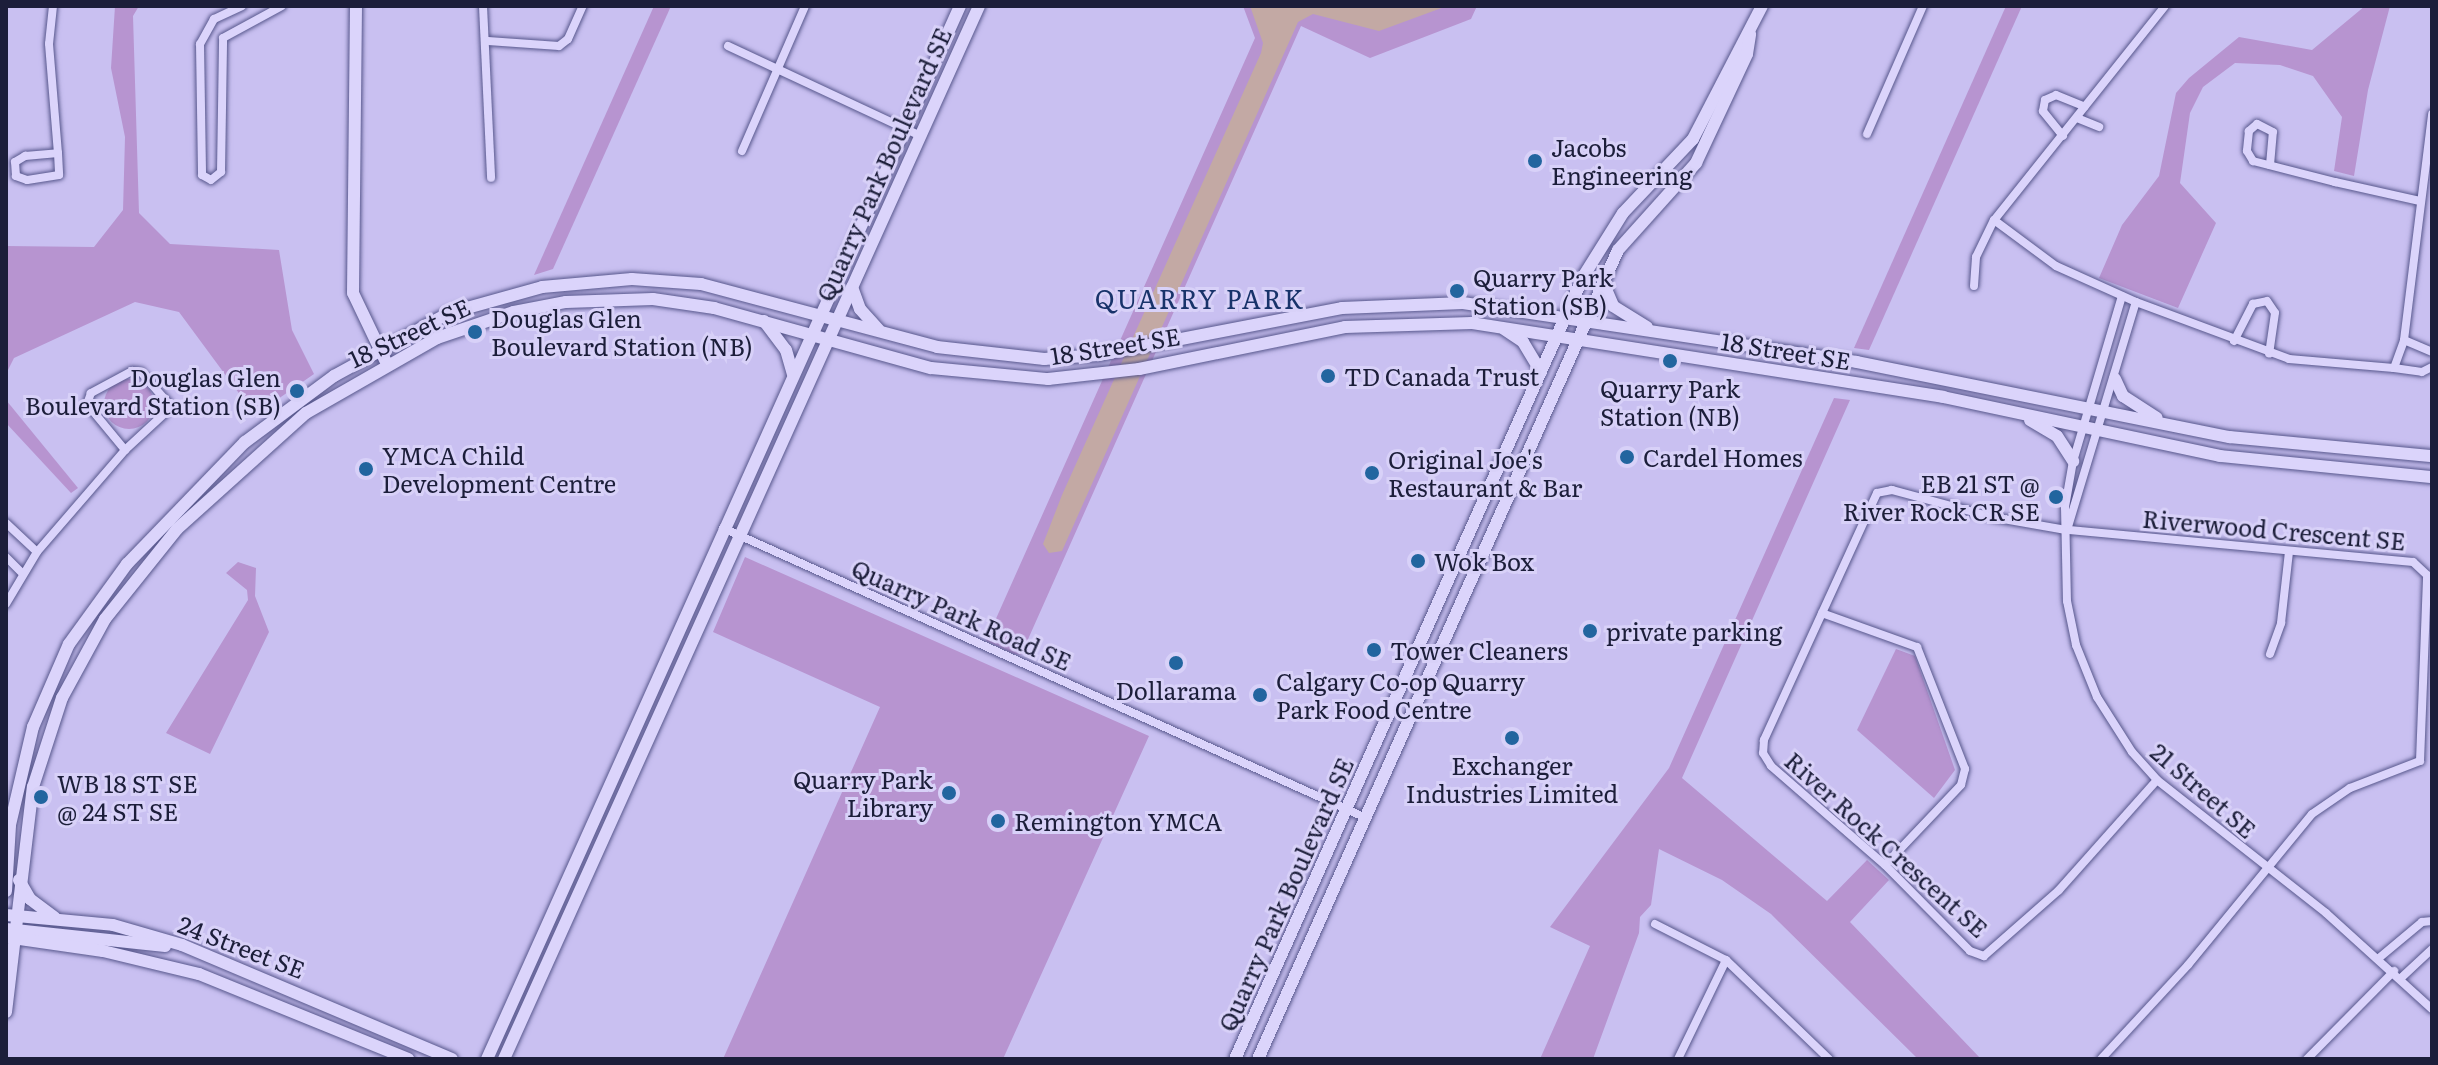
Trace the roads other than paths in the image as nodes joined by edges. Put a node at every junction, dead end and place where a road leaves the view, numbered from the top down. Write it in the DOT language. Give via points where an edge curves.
graph roads {
  1 [pos="53,6"];
  2 [pos="242,6"];
  3 [pos="282,6"];
  4 [pos="356,6"];
  5 [pos="483,6"];
  6 [pos="583,6"];
  7 [pos="805,6"];
  8 [pos="960,6"];
  9 [pos="979,6"];
  10 [pos="1762,6"];
  11 [pos="1923,6"];
  12 [pos="2165,6"];
  13 [pos="2154,9"];
  14 [pos="214,19"];
  15 [pos="1751,31"];
  16 [pos="226,34"];
  17 [pos="488,41"];
  18 [pos="728,46"];
  19 [pos="777,69"];
  20 [pos="2085,107"];
  21 [pos="203,108"];
  22 [pos="223,108"];
  23 [pos="2432,114"];
  24 [pos="2077,118"];
  25 [pos="907,127"];
  26 [pos="2099,127"];
  27 [pos="1867,134"];
  28 [pos="921,136"];
  29 [pos="2063,136"];
  30 [pos="742,151"];
  31 [pos="58,153"];
  32 [pos="2270,165"];
  33 [pos="491,178"];
  34 [pos="2420,201"];
  35 [pos="1994,220"];
  36 [pos="1603,282"];
  37 [pos="1974,286"];
  38 [pos="852,287"];
  39 [pos="2122,296"];
  40 [pos="2136,302"];
  41 [pos="819,316"];
  42 [pos="1566,318"];
  43 [pos="838,320"];
  44 [pos="764,321"];
  45 [pos="1585,321"];
  46 [pos="1501,327"];
  47 [pos="1661,333"];
  48 [pos="885,334"];
  49 [pos="812,336"];
  50 [pos="1557,336"];
  51 [pos="826,340"];
  52 [pos="1576,340"];
  53 [pos="2404,340"];
  54 [pos="2234,341"];
  55 [pos="378,347"];
  56 [pos="2432,352"];
  57 [pos="2269,354"];
  58 [pos="386,362"];
  59 [pos="2432,367"];
  60 [pos="2394,368"];
  61 [pos="1541,372"];
  62 [pos="793,374"];
  63 [pos="2115,379"];
  64 [pos="2088,408"];
  65 [pos="2105,411"];
  66 [pos="2017,413"];
  67 [pos="2170,426"];
  68 [pos="2083,427"];
  69 [pos="2100,431"];
  70 [pos="125,450"];
  71 [pos="2432,456"];
  72 [pos="2073,461"];
  73 [pos="2432,477"];
  74 [pos="6,523"];
  75 [pos="723,528"];
  76 [pos="2066,530"];
  77 [pos="738,534"];
  78 [pos="37,552"];
  79 [pos="2289,552"];
  80 [pos="6,557"];
  81 [pos="22,573"];
  82 [pos="6,604"];
  83 [pos="1822,613"];
  84 [pos="2270,654"];
  85 [pos="624,747"];
  86 [pos="639,754"];
  87 [pos="2157,780"];
  88 [pos="1346,809"];
  89 [pos="1364,817"];
  90 [pos="8,828"];
  91 [pos="1885,865"];
  92 [pos="2265,868"];
  93 [pos="19,880"];
  94 [pos="6,891"];
  95 [pos="55,918"];
  96 [pos="2432,921"];
  97 [pos="1655,924"];
  98 [pos="11,927"];
  99 [pos="182,945"];
  100 [pos="2432,949"];
  101 [pos="2379,958"];
  102 [pos="1726,960"];
  103 [pos="2398,974"];
  104 [pos="2432,1009"];
  105 [pos="6,1012"];
  106 [pos="509,1056"];
  107 [pos="408,1059"];
  108 [pos="452,1059"];
  109 [pos="487,1059"];
  110 [pos="1235,1059"];
  111 [pos="1258,1059"];
  112 [pos="1678,1059"];
  113 [pos="1829,1059"];
  114 [pos="2101,1059"];
  115 [pos="2307,1059"];
  1 -- 31 [label="street" via="49,44"];
  2 -- 14 [label="street"];
  3 -- 16 [label="street"];
  4 -- 55 [label="main road" via="353,293"];
  5 -- 17 [label="street"];
  6 -- 17 [label="street" via="568,39 559,46"];
  7 -- 19 [label="street"];
  8 -- 25 [label="main road, Quarry Park Boulevard SE"];
  9 -- 28 [label="main road, Quarry Park Boulevard SE"];
  10 -- 15 [label="main road, Quarry Park Boulevard SE"];
  11 -- 27 [label="street"];
  12 -- 13 [label="street"];
  13 -- 20 [label="street"];
  14 -- 16 [label="street"];
  14 -- 21 [label="street" via="200,44"];
  15 -- 36 [label="main road, Quarry Park Boulevard SE" via="1747,54 1696,163 1618,250"];
  15 -- 42 [label="main road, Quarry Park Boulevard SE" via="1693,139 1603,239"];
  16 -- 22 [label="street"];
  17 -- 33 [label="street"];
  18 -- 19 [label="street"];
  19 -- 25 [label="street"];
  19 -- 30 [label="street"];
  20 -- 24 [label="street"];
  20 -- 29 [label="street" via="2056,95 2045,100 2043,111"];
  21 -- 22 [label="street"];
  21 -- 22 [label="street" via="202,175 211,180 221,172"];
  23 -- 34 [label="street"];
  24 -- 26 [label="street"];
  24 -- 29 [label="street"];
  25 -- 28 [label="street"];
  25 -- 41 [label="main road, Quarry Park Boulevard SE"];
  28 -- 38 [label="main road, Quarry Park Boulevard SE"];
  29 -- 35 [label="street"];
  31 -- 31 [label="street" via="25,156 15,162 16,176 27,180 59,175"];
  32 -- 32 [label="street" via="2273,132 2257,124 2249,131 2248,156"];
  32 -- 34 [label="street"];
  34 -- 53 [label="street"];
  35 -- 37 [label="street" via="1976,257"];
  35 -- 39 [label="street" via="2056,266"];
  36 -- 45 [label="main road, Quarry Park Boulevard SE"];
  36 -- 47 [label="main road" via="1613,306"];
  38 -- 43 [label="main road, Quarry Park Boulevard SE"];
  38 -- 48 [label="main road" via="865,317"];
  39 -- 40 [label="street"];
  39 -- 64 [label="street, 21 Street SE"];
  40 -- 54 [label="street"];
  40 -- 63 [label="street, 21 Street SE"];
  41 -- 43 [label="main road, 18 Street SE"];
  41 -- 49 [label="main road, Quarry Park Boulevard SE"];
  41 -- 55 [label="main road, 18 Street SE" via="701,284 601,281 542,287 481,302"];
  42 -- 45 [label="main road, 18 Street SE"];
  42 -- 48 [label="main road, 18 Street SE" via="1463,303 1381,303 1098,355 1044,359 964,352"];
  42 -- 50 [label="main road, Quarry Park Boulevard SE"];
  43 -- 48 [label="main road, 18 Street SE"];
  43 -- 51 [label="main road, Quarry Park Boulevard SE"];
  44 -- 49 [label="main road, 18 Street SE"];
  44 -- 58 [label="main road, 18 Street SE" via="653,299 566,302 474,323"];
  44 -- 62 [label="main road" via="786,350"];
  45 -- 47 [label="main road, 18 Street SE"];
  45 -- 52 [label="main road, Quarry Park Boulevard SE"];
  46 -- 50 [label="main road, 18 Street SE"];
  46 -- 51 [label="main road, 18 Street SE" via="1439,322 1345,327 1139,369 1048,379 968,375"];
  46 -- 61 [label="main road" via="1523,342"];
  47 -- 64 [label="main road, 18 Street SE" via="1886,367"];
  49 -- 51 [label="main road, 18 Street SE"];
  49 -- 62 [label="main road"];
  50 -- 52 [label="main road, 18 Street SE"];
  50 -- 61 [label="main road, Quarry Park Boulevard SE"];
  51 -- 77 [label="main road"];
  52 -- 66 [label="main road, 18 Street SE"];
  52 -- 89 [label="main road, Quarry Park Boulevard SE"];
  53 -- 56 [label="street"];
  53 -- 60 [label="street"];
  54 -- 57 [label="street"];
  54 -- 57 [label="street" via="2253,304 2267,301 2275,313"];
  55 -- 58 [label="main road"];
  55 -- 90 [label="main road, 18 Street SE" via="245,442 163,523 99,598 69,644 33,727"];
  57 -- 60 [label="street" via="2347,367"];
  58 -- 93 [label="main road, 18 Street SE" via="306,413 224,481 177,529 105,619 79,662 44,746"];
  59 -- 60 [label="street" via="2422,372"];
  61 -- 88 [label="main road, Quarry Park Boulevard SE"];
  62 -- 75 [label="main road"];
  63 -- 65 [label="street, 21 Street SE"];
  63 -- 67 [label="main road" via="2131,403"];
  64 -- 65 [label="main road, 18 Street SE"];
  64 -- 68 [label="street, 21 Street SE"];
  65 -- 67 [label="main road, 18 Street SE"];
  65 -- 69 [label="street, 21 Street SE"];
  66 -- 68 [label="main road, 18 Street SE"];
  66 -- 72 [label="main road" via="2057,436"];
  67 -- 71 [label="main road, 18 Street SE" via="2319,449"];
  68 -- 69 [label="main road, 18 Street SE"];
  68 -- 72 [label="street, 21 Street SE"];
  69 -- 73 [label="main road, 18 Street SE" via="2278,465"];
  69 -- 76 [label="street, 21 Street SE"];
  70 -- 70 [label="street" via="87,404 91,393 132,371 141,372 168,403 164,414"];
  70 -- 78 [label="street"];
  72 -- 76 [label="street, 21 Street SE"];
  74 -- 78 [label="street"];
  75 -- 77 [label="street, Quarry Park Road SE"];
  75 -- 85 [label="main road"];
  76 -- 79 [label="street, Riverwood Crescent SE"];
  76 -- 83 [label="street, River Rock Crescent SE" via="1881,489"];
  76 -- 87 [label="street, 21 Street SE" via="2066,585 2076,645 2097,697"];
  77 -- 86 [label="main road"];
  77 -- 88 [label="street, Quarry Park Road SE"];
  78 -- 81 [label="street"];
  79 -- 84 [label="street" via="2281,623"];
  79 -- 92 [label="street, Riverwood Crescent SE" via="2413,562 2426,571 2423,750 2416,764 2329,801"];
  80 -- 81 [label="street"];
  81 -- 82 [label="street"];
  83 -- 91 [label="street, River Rock Crescent SE" via="1763,753 1771,766"];
  83 -- 91 [label="street" via="1917,647 1965,769 1961,785"];
  85 -- 86 [label="main road"];
  85 -- 109 [label="main road"];
  86 -- 106 [label="main road"];
  87 -- 91 [label="street, River Rock Crescent SE" via="2059,890 1984,956 1970,951"];
  87 -- 92 [label="street, 21 Street SE"];
  88 -- 89 [label="street, Quarry Park Road SE"];
  88 -- 110 [label="main road, Quarry Park Boulevard SE"];
  89 -- 111 [label="main road, Quarry Park Boulevard SE"];
  90 -- 94 [label="main road, 18 Street SE"];
  92 -- 101 [label="street, 21 Street SE"];
  92 -- 114 [label="street" via="2180,974"];
  93 -- 95 [label="main road" via="30,899"];
  93 -- 98 [label="main road, 18 Street SE"];
  95 -- 98 [label="main road, 24 Street SE"];
  95 -- 99 [label="main road, 24 Street SE" via="113,925"];
  96 -- 101 [label="street" via="2422,922"];
  97 -- 102 [label="street"];
  98 -- 99 [label="main road"];
  98 -- 105 [label="main road, 18 Street SE"];
  98 -- 107 [label="main road, 24 Street SE" via="199,974"];
  99 -- 108 [label="main road, 24 Street SE"];
  100 -- 103 [label="street"];
  101 -- 103 [label="street, 21 Street SE"];
  102 -- 112 [label="street"];
  102 -- 113 [label="street"];
  103 -- 104 [label="street, 21 Street SE"];
  103 -- 115 [label="street"];
}
